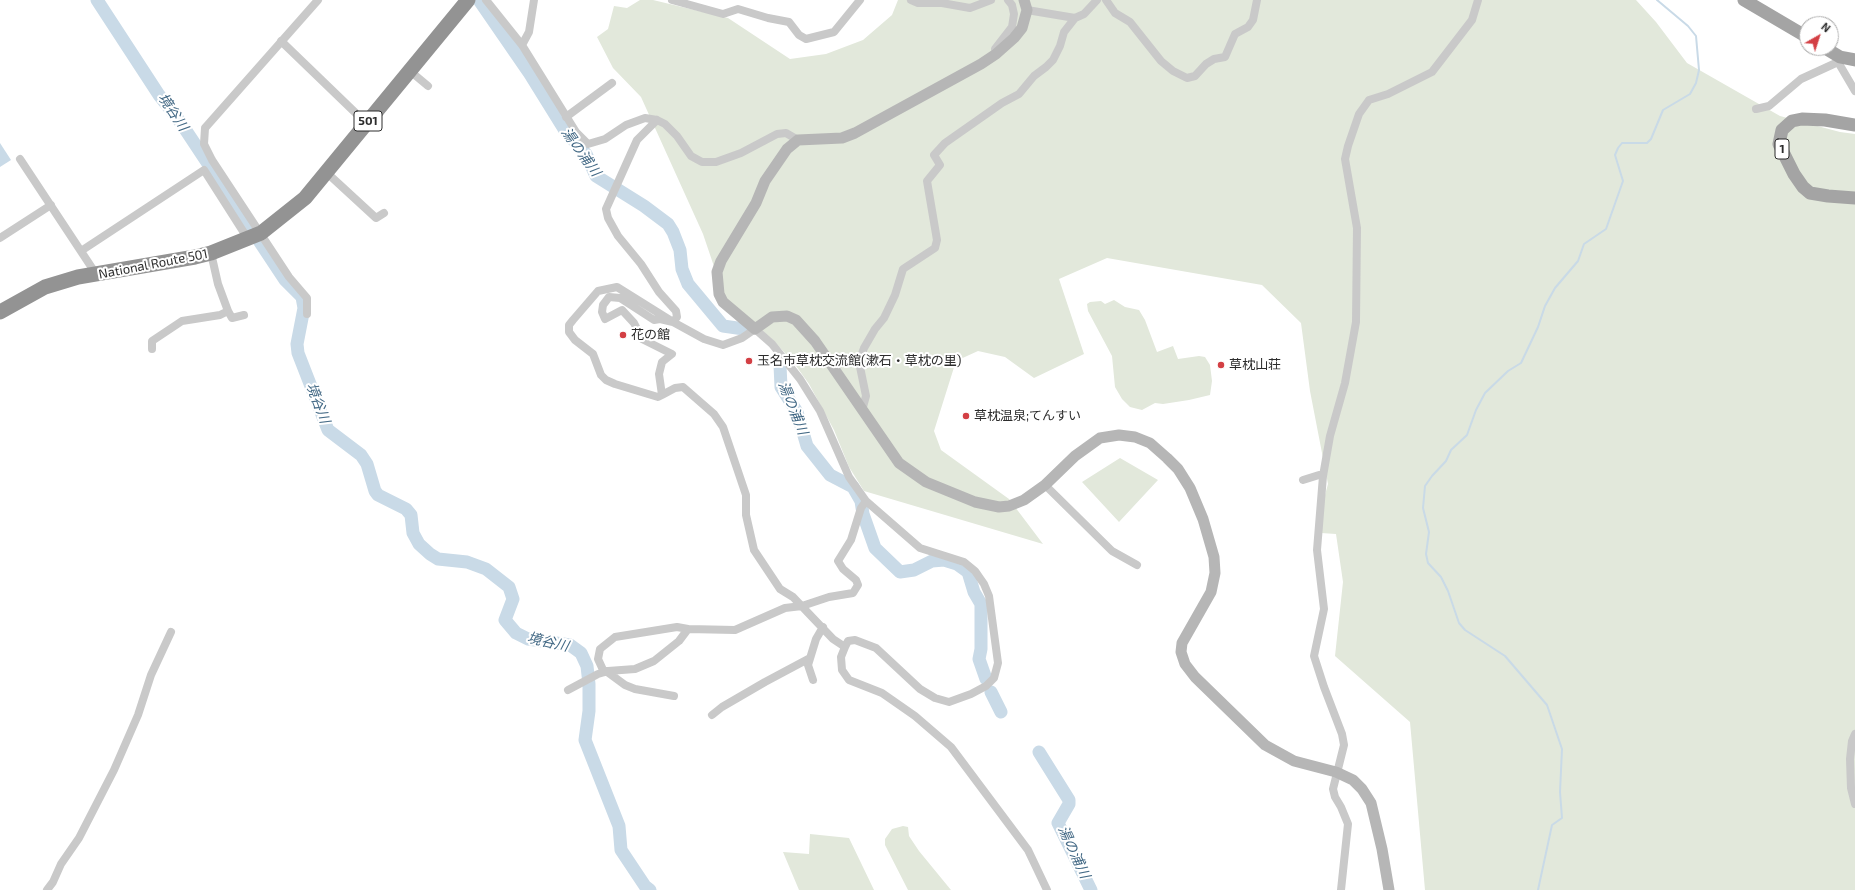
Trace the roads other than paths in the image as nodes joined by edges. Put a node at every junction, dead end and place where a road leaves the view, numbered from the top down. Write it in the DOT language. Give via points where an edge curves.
graph roads {
  1 [pos="318,0"];
  2 [pos="468,0"];
  3 [pos="486,0"];
  4 [pos="534,0"];
  5 [pos="672,0"];
  6 [pos="860,0"];
  7 [pos="911,0"];
  8 [pos="991,0"];
  9 [pos="1008,0"];
  10 [pos="1097,0"];
  11 [pos="1106,0"];
  12 [pos="1257,0"];
  13 [pos="1478,0"];
  14 [pos="1744,0"];
  15 [pos="1026,5"];
  16 [pos="1075,18"];
  17 [pos="1799,32"];
  18 [pos="281,41"];
  19 [pos="522,45"];
  20 [pos="996,54"];
  21 [pos="1834,56"];
  22 [pos="1839,60"];
  23 [pos="1855,60"];
  24 [pos="410,71"];
  25 [pos="612,83"];
  26 [pos="428,86"];
  27 [pos="1855,91"];
  28 [pos="1756,109"];
  29 [pos="566,117"];
  30 [pos="657,120"];
  31 [pos="366,123"];
  32 [pos="1855,125"];
  33 [pos="798,140"];
  34 [pos="20,159"];
  35 [pos="326,172"];
  36 [pos="1855,198"];
  37 [pos="51,205"];
  38 [pos="384,214"];
  39 [pos="254,237"];
  40 [pos="0,238"];
  41 [pos="81,251"];
  42 [pos="211,253"];
  43 [pos="96,274"];
  44 [pos="228,311"];
  45 [pos="0,312"];
  46 [pos="307,314"];
  47 [pos="244,315"];
  48 [pos="673,322"];
  49 [pos="755,329"];
  50 [pos="152,349"];
  51 [pos="662,395"];
  52 [pos="863,407"];
  53 [pos="1323,476"];
  54 [pos="1303,480"];
  55 [pos="1044,485"];
  56 [pos="864,505"];
  57 [pos="1137,565"];
  58 [pos="802,606"];
  59 [pos="823,627"];
  60 [pos="688,629"];
  61 [pos="170,632"];
  62 [pos="845,647"];
  63 [pos="810,658"];
  64 [pos="605,671"];
  65 [pos="813,680"];
  66 [pos="568,690"];
  67 [pos="674,696"];
  68 [pos="712,715"];
  69 [pos="1855,734"];
  70 [pos="1336,772"];
  71 [pos="1855,804"];
  72 [pos="47,890"];
  73 [pos="1047,890"];
  74 [pos="1341,890"];
  75 [pos="1389,890"];
  1 -- 18 [label="street"];
  2 -- 24 [label="highway, National Route 501 / 501"];
  3 -- 19 [label="street"];
  4 -- 19 [label="street" via="529,32"];
  5 -- 6 [label="street" via="723,14 738,9 789,22 799,35 806,39 834,32"];
  7 -- 8 [label="street" via="918,3 942,3 970,8"];
  9 -- 20 [label="street" via="1014,14 1012,27 995,49"];
  10 -- 16 [label="street" via="1084,14"];
  11 -- 12 [label="street" via="1115,13 1130,22 1161,61 1187,78 1195,76 1214,59 1225,57 1234,34 1248,27 1253,20"];
  13 -- 53 [label="street" via="1472,20 1432,72 1388,94 1369,100 1359,114 1352,134 1345,158 1357,228 1356,322"];
  14 -- 17 [label="main road"];
  15 -- 16 [label="street"];
  15 -- 20 [label="street" via="1022,28"];
  16 -- 52 [label="street" via="1064,32 1050,64 1034,76 1019,94 945,143 934,155 940,165 927,181 937,240 935,248 903,269 884,318 864,348 859,362 866,396"];
  18 -- 31 [label="street"];
  18 -- 39 [label="street" via="205,128 204,144"];
  19 -- 29 [label="street"];
  20 -- 33 [label="street" via="856,133 842,138"];
  21 -- 22 [label="main road"];
  22 -- 23 [label="main road"];
  22 -- 27 [label="street"];
  22 -- 28 [label="street" via="1801,79 1769,106"];
  24 -- 26 [label="street"];
  24 -- 31 [label="highway, National Route 501 / 501"];
  25 -- 29 [label="street"];
  29 -- 30 [label="street" via="588,144 605,139 626,125 645,118"];
  30 -- 33 [label="street" via="665,124 692,156 702,162 716,162 741,153 777,134 786,134"];
  30 -- 48 [label="street" via="637,140 606,209 618,236 676,311 677,317"];
  31 -- 35 [label="highway, National Route 501 / 501"];
  32 -- 36 [label="main road, 1" via="1825,120 1792,120 1782,130 1779,144 1802,187 1810,193"];
  33 -- 49 [label="street" via="777,162 765,181 756,203 717,272 719,294 724,302"];
  34 -- 37 [label="street"];
  35 -- 38 [label="street" via="376,218"];
  35 -- 39 [label="highway, National Route 501 / 501" via="304,198"];
  37 -- 40 [label="street"];
  37 -- 41 [label="street"];
  39 -- 41 [label="street" via="204,170"];
  39 -- 42 [label="highway, National Route 501 / 501"];
  39 -- 46 [label="street" via="307,298"];
  41 -- 43 [label="street"];
  42 -- 43 [label="highway, National Route 501 / 501"];
  42 -- 44 [label="street" via="218,284"];
  43 -- 45 [label="highway, National Route 501 / 501" via="45,287"];
  44 -- 47 [label="street" via="232,318"];
  44 -- 50 [label="street" via="220,315 182,321 152,341"];
  48 -- 49 [label="street" via="704,339 723,345 742,338"];
  48 -- 51 [label="street" via="654,320 620,298 609,297 603,305 605,319 622,310 634,323 642,339 672,354 662,362 659,374"];
  48 -- 51 [label="street" via="617,287 598,291 569,325 569,332 593,354 601,375 606,380 658,397"];
  49 -- 52 [label="street" via="772,316 796,320 815,341"];
  49 -- 56 [label="street" via="772,344 800,379 820,411"];
  51 -- 58 [label="street" via="683,387 714,414 723,427 746,495 746,515 754,550 780,589"];
  52 -- 55 [label="street" via="879,436 900,463 936,487 976,502 999,507 1024,500"];
  53 -- 54 [label="street"];
  53 -- 70 [label="street" via="1317,550 1324,609 1314,656 1342,734 1344,745"];
  55 -- 57 [label="street" via="1112,551"];
  55 -- 70 [label="street" via="1075,456 1100,438 1119,435 1135,437 1150,443 1167,458 1178,469 1190,488 1203,519 1215,573 1211,592 1182,643 1181,652 1185,664 1195,677 1265,745 1294,761"];
  56 -- 58 [label="street" via="851,540 838,561 858,585 853,593 829,597"];
  56 -- 62 [label="street" via="920,548 964,562 975,571 989,596 998,663 994,678 986,686 949,702 935,698 920,689 876,648 854,640 848,641"];
  58 -- 59 [label="street"];
  58 -- 60 [label="street" via="785,608 735,630"];
  59 -- 62 [label="street" via="833,639"];
  59 -- 63 [label="street"];
  60 -- 64 [label="street" via="654,661 635,669"];
  60 -- 64 [label="street" via="677,627 615,637 600,649 598,659"];
  61 -- 72 [label="street" via="114,770 79,838"];
  62 -- 73 [label="street" via="841,657 842,670 849,680 882,693 915,716 951,747 1028,850"];
  63 -- 65 [label="street" via="808,665"];
  63 -- 68 [label="street"];
  64 -- 66 [label="street"];
  64 -- 67 [label="street" via="635,689"];
  69 -- 71 [label="street" via="1850,759 1851,788"];
  70 -- 74 [label="street" via="1333,789 1348,824"];
  70 -- 75 [label="street" via="1358,785 1370,803"];
}
